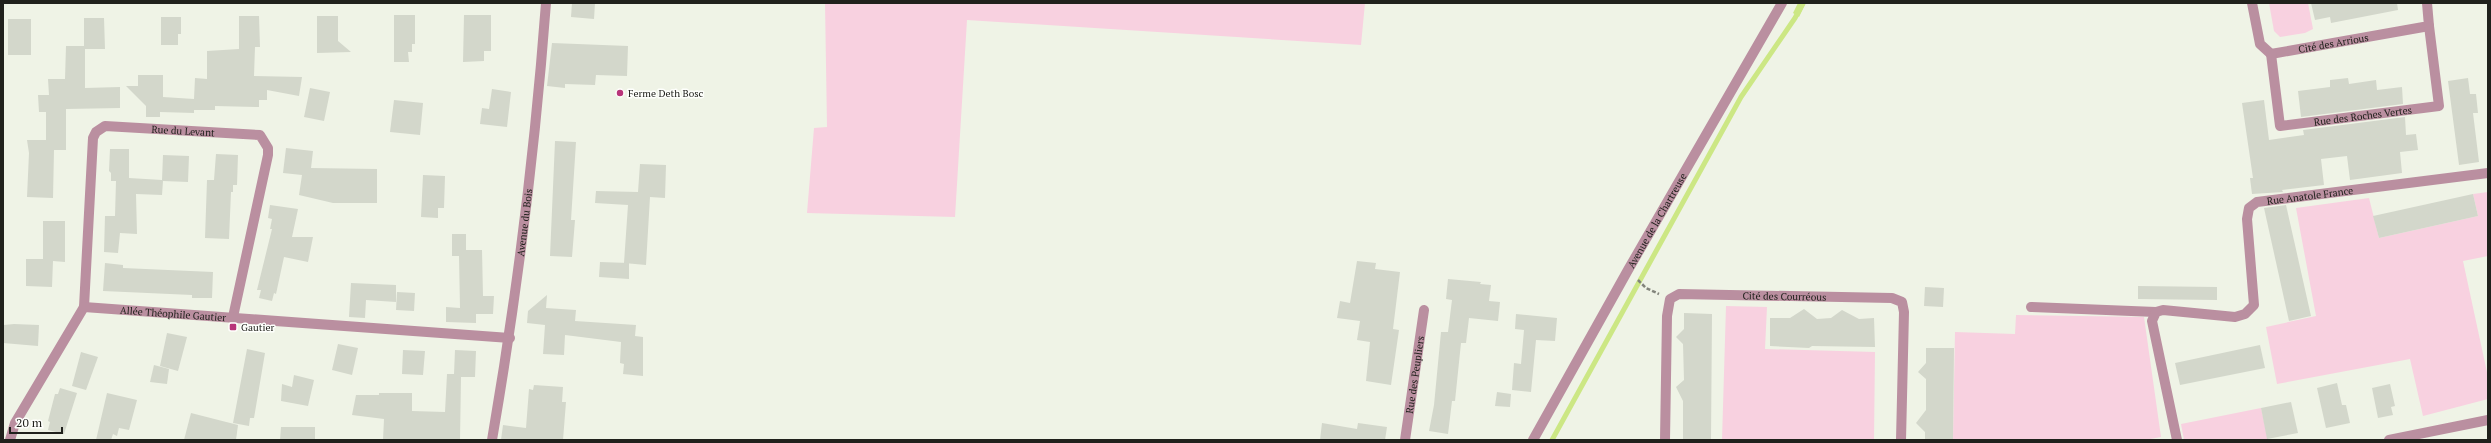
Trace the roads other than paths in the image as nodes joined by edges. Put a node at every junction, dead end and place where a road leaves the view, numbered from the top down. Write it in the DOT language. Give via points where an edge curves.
graph roads {
  1 [pos="546,3"];
  2 [pos="1782,3"];
  3 [pos="2252,3"];
  4 [pos="2427,3"];
  5 [pos="2429,26"];
  6 [pos="2271,54"];
  7 [pos="2488,173"];
  8 [pos="84,307"];
  9 [pos="2031,307"];
  10 [pos="1424,310"];
  11 [pos="2156,312"];
  12 [pos="234,317"];
  13 [pos="510,338"];
  14 [pos="2488,420"];
  15 [pos="10,440"];
  16 [pos="492,440"];
  17 [pos="1405,440"];
  18 [pos="1533,440"];
  19 [pos="1665,440"];
  20 [pos="1901,440"];
  21 [pos="2177,440"];
  22 [pos="2389,440"];
  1 -- 13 [label="street, Avenue du Bois" via="526,223"];
  2 -- 18 [label="street, Avenue de la Chartreuse"];
  3 -- 6 [label="street" via="2260,44"];
  4 -- 5 [label="street"];
  5 -- 6 [label="street, Cité des Arrious"];
  5 -- 6 [label="street, Rue des Roches Vertes" via="2439,106 2280,126"];
  7 -- 11 [label="street, Rue Anatole France" via="2257,202 2249,208 2247,219 2254,305 2245,314 2235,317 2163,310"];
  8 -- 12 [label="street, Allée Théophile Gautier"];
  8 -- 12 [label="street, Rue du Levant" via="92,138 96,132 105,126 260,135 268,148 268,155"];
  8 -- 15 [label="street" via="15,423"];
  9 -- 11 [label="street"];
  10 -- 17 [label="street, Rue des Peupliers"];
  11 -- 21 [label="street" via="2152,321"];
  12 -- 13 [label="street, Allée Théophile Gautier"];
  13 -- 16 [label="street, Avenue du Bois"];
  14 -- 22 [label="street"];
  19 -- 20 [label="street, Cité des Courréous" via="1667,316 1670,299 1679,294 1892,298 1902,302 1904,312"];
}
